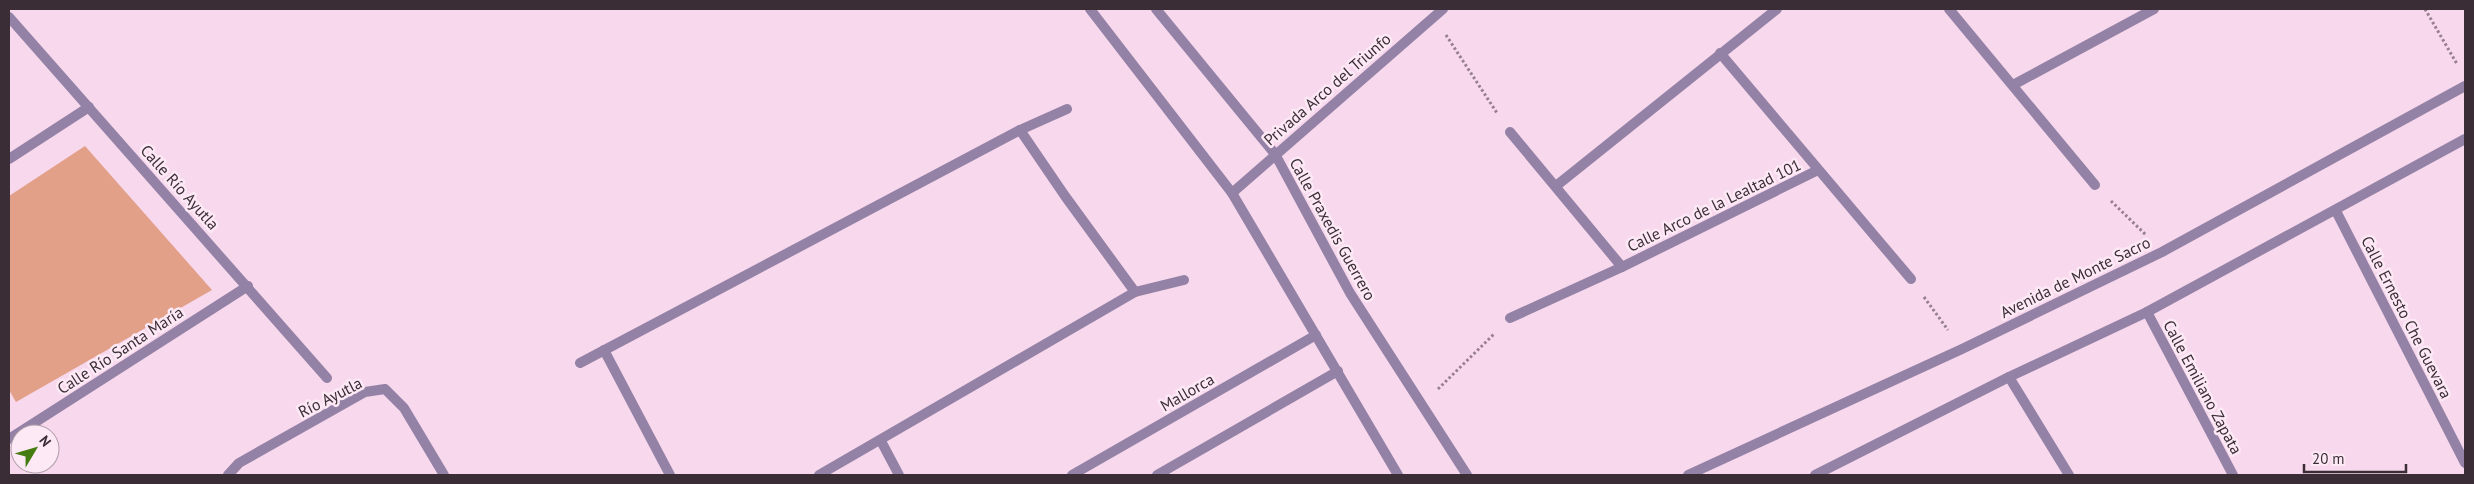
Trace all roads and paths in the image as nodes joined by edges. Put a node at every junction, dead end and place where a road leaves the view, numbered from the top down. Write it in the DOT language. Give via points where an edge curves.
graph roads {
  1 [pos="1090,9"];
  2 [pos="1156,9"];
  3 [pos="1443,9"];
  4 [pos="1777,9"];
  5 [pos="1949,9"];
  6 [pos="2154,9"];
  7 [pos="2425,9"];
  8 [pos="9,17"];
  9 [pos="1434,17"];
  10 [pos="1720,53"];
  11 [pos="2461,71"];
  12 [pos="2013,86"];
  13 [pos="2465,86"];
  14 [pos="89,107"];
  15 [pos="1067,109"];
  16 [pos="1020,130"];
  17 [pos="1510,132"];
  18 [pos="2465,139"];
  19 [pos="1275,154"];
  20 [pos="9,159"];
  21 [pos="1818,170"];
  22 [pos="2095,185"];
  23 [pos="1556,186"];
  24 [pos="1232,193"];
  25 [pos="2336,211"];
  26 [pos="2162,252"];
  27 [pos="1622,267"];
  28 [pos="1911,279"];
  29 [pos="1184,280"];
  30 [pos="248,286"];
  31 [pos="1135,292"];
  32 [pos="2147,312"];
  33 [pos="1510,318"];
  34 [pos="1316,335"];
  35 [pos="1962,348"];
  36 [pos="604,350"];
  37 [pos="580,364"];
  38 [pos="1338,372"];
  39 [pos="2009,377"];
  40 [pos="327,378"];
  41 [pos="1421,405"];
  42 [pos="9,438"];
  43 [pos="881,441"];
  44 [pos="2465,463"];
  45 [pos="1818,474"];
  46 [pos="228,475"];
  47 [pos="444,475"];
  48 [pos="670,475"];
  49 [pos="819,475"];
  50 [pos="899,475"];
  51 [pos="1072,475"];
  52 [pos="1157,475"];
  53 [pos="1398,475"];
  54 [pos="1467,475"];
  55 [pos="1688,475"];
  56 [pos="2069,475"];
  57 [pos="2233,475"];
  1 -- 24 [label="street"];
  2 -- 19 [label="street, Calle Praxedis Guerrero"];
  3 -- 9 [label="street, Privada Arco del Triunfo"];
  4 -- 10 [label="street"];
  5 -- 12 [label="street"];
  6 -- 12 [label="street"];
  7 -- 11 [label="path"];
  8 -- 14 [label="street, Calle Río Ayutla"];
  9 -- 17 [label="path"];
  9 -- 19 [label="street, Privada Arco del Triunfo"];
  10 -- 21 [label="street, Calle Arco de la Lealtad 101"];
  10 -- 23 [label="street"];
  12 -- 22 [label="street"];
  13 -- 26 [label="street, Avenida de Monte Sacro"];
  14 -- 20 [label="street"];
  14 -- 30 [label="street, Calle Río Ayutla"];
  15 -- 16 [label="street"];
  16 -- 31 [label="street"];
  16 -- 36 [label="street"];
  17 -- 23 [label="street, Calle Arco de la Lealtad 101"];
  18 -- 25 [label="street"];
  19 -- 24 [label="street, Privada Arco del Triunfo"];
  19 -- 41 [label="street, Calle Praxedis Guerrero" via="1350,293"];
  21 -- 27 [label="street, Calle Arco de la Lealtad 101"];
  21 -- 28 [label="street, Calle Arco de la Lealtad 101"];
  22 -- 26 [label="path"];
  23 -- 27 [label="street, Calle Arco de la Lealtad 101"];
  24 -- 34 [label="street"];
  25 -- 32 [label="street"];
  25 -- 44 [label="street, Calle Ernesto Che Guevara"];
  26 -- 35 [label="street, Avenida de Monte Sacro"];
  27 -- 33 [label="street, Calle Arco de la Lealtad 101"];
  28 -- 35 [label="path"];
  29 -- 31 [label="street"];
  30 -- 40 [label="street, Calle Río Ayutla"];
  30 -- 42 [label="street, Calle Río Santa María"];
  31 -- 43 [label="street"];
  32 -- 39 [label="street"];
  32 -- 57 [label="street, Calle Emiliano Zapata"];
  33 -- 41 [label="path"];
  34 -- 38 [label="street"];
  34 -- 51 [label="street, Mallorca"];
  35 -- 55 [label="street, Avenida de Monte Sacro"];
  36 -- 37 [label="street"];
  36 -- 48 [label="street"];
  38 -- 52 [label="street"];
  38 -- 53 [label="street"];
  39 -- 45 [label="street"];
  39 -- 56 [label="street"];
  41 -- 54 [label="street, Calle Praxedis Guerrero"];
  43 -- 49 [label="street"];
  43 -- 50 [label="street"];
  46 -- 47 [label="street, Río Ayutla" via="238,463 365,392 385,389 404,408"];
}
